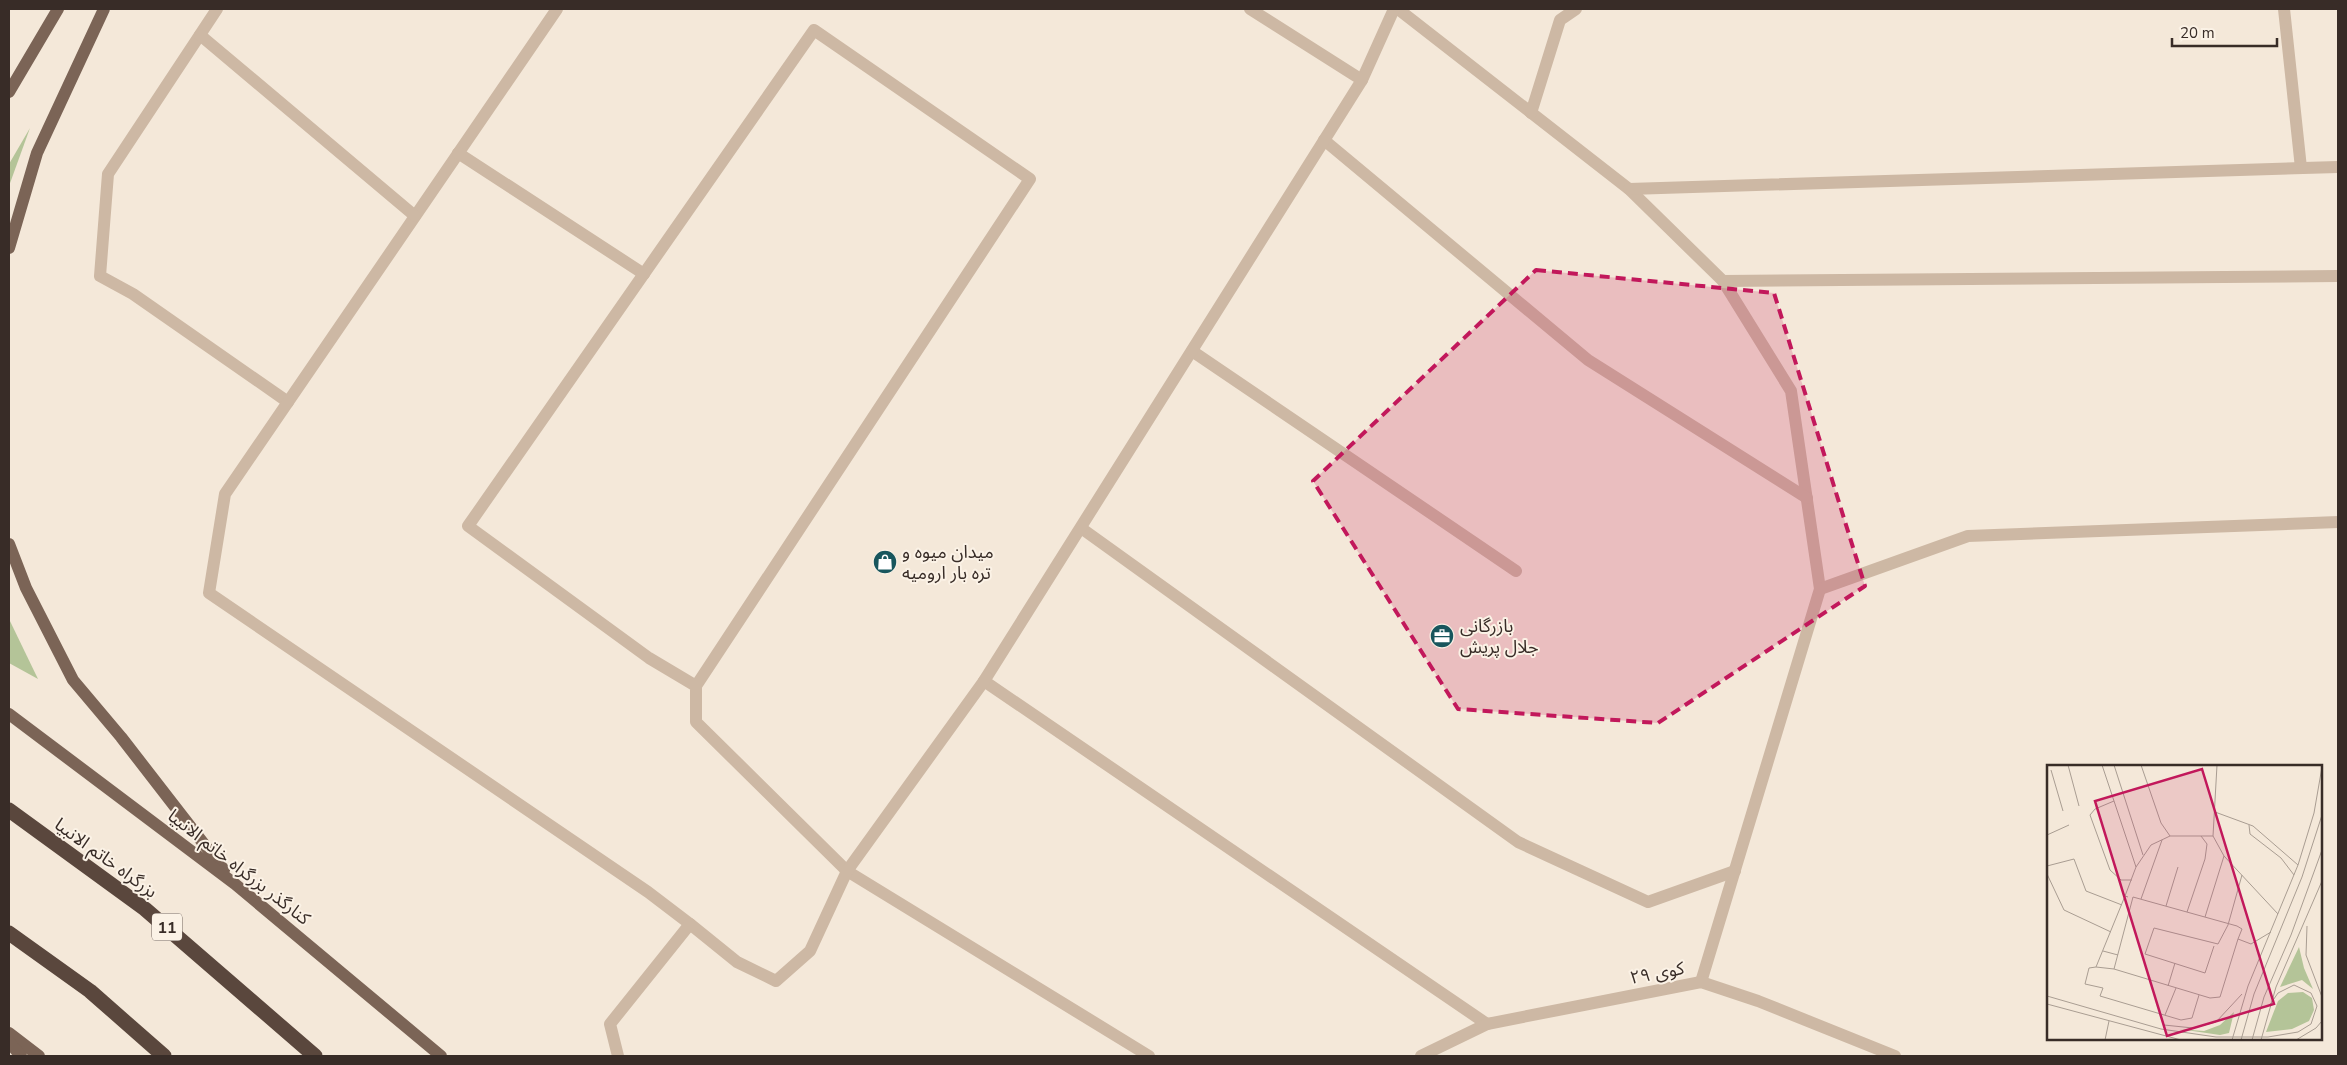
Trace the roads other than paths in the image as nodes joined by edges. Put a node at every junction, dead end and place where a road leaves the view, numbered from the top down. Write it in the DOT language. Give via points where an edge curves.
graph roads {
  1 [pos="58,9"];
  2 [pos="104,9"];
  3 [pos="217,9"];
  4 [pos="557,9"];
  5 [pos="1250,9"];
  6 [pos="1396,9"];
  7 [pos="1576,9"];
  8 [pos="2284,9"];
  9 [pos="200,35"];
  10 [pos="1362,80"];
  11 [pos="9,92"];
  12 [pos="1531,113"];
  13 [pos="1324,140"];
  14 [pos="458,153"];
  15 [pos="2301,168"];
  16 [pos="2338,168"];
  17 [pos="1629,189"];
  18 [pos="415,216"];
  19 [pos="9,248"];
  20 [pos="644,274"];
  21 [pos="2338,276"];
  22 [pos="1723,281"];
  23 [pos="1192,351"];
  24 [pos="288,402"];
  25 [pos="1807,498"];
  26 [pos="2338,522"];
  27 [pos="1081,528"];
  28 [pos="9,544"];
  29 [pos="1516,570"];
  30 [pos="1820,589"];
  31 [pos="984,681"];
  32 [pos="696,686"];
  33 [pos="9,714"];
  34 [pos="9,810"];
  35 [pos="847,871"];
  36 [pos="1735,871"];
  37 [pos="235,884"];
  38 [pos="690,924"];
  39 [pos="9,933"];
  40 [pos="1701,982"];
  41 [pos="1488,1024"];
  42 [pos="9,1033"];
  43 [pos="9,1042"];
  44 [pos="21,1056"];
  45 [pos="39,1056"];
  46 [pos="164,1056"];
  47 [pos="315,1056"];
  48 [pos="441,1056"];
  49 [pos="618,1056"];
  50 [pos="1149,1056"];
  51 [pos="1421,1056"];
  52 [pos="1895,1056"];
  1 -- 11 [label="main road"];
  2 -- 19 [label="main road" via="37,153"];
  3 -- 9 [label="street"];
  4 -- 14 [label="street"];
  5 -- 10 [label="street"];
  6 -- 10 [label="street"];
  6 -- 12 [label="street"];
  7 -- 12 [label="street" via="1560,20"];
  8 -- 15 [label="street"];
  9 -- 18 [label="street"];
  9 -- 24 [label="street" via="108,174 100,276 134,294"];
  10 -- 13 [label="street"];
  12 -- 17 [label="street"];
  13 -- 23 [label="street"];
  13 -- 25 [label="street" via="1588,360"];
  14 -- 18 [label="street"];
  14 -- 20 [label="street"];
  15 -- 16 [label="street"];
  15 -- 17 [label="street"];
  17 -- 22 [label="street"];
  18 -- 24 [label="street"];
  20 -- 32 [label="street" via="468,526 649,658"];
  20 -- 32 [label="street" via="814,30 1030,179"];
  21 -- 22 [label="street"];
  22 -- 25 [label="street" via="1791,391"];
  23 -- 27 [label="street"];
  23 -- 29 [label="street"];
  24 -- 38 [label="street" via="226,494 208,593"];
  25 -- 30 [label="street"];
  26 -- 30 [label="street" via="1968,536"];
  27 -- 31 [label="street"];
  27 -- 36 [label="street" via="1518,842 1648,902"];
  28 -- 37 [label="main road" via="26,588 73,680"];
  30 -- 36 [label="street"];
  31 -- 35 [label="street"];
  31 -- 41 [label="street"];
  32 -- 35 [label="street" via="696,722"];
  33 -- 37 [label="main road, کنارگذر بزرگراه خاتم الانبیا"];
  34 -- 47 [label="highway, بزرگراه خاتم الانبیا / 11" via="145,909"];
  35 -- 38 [label="street" via="810,951 776,981 737,962"];
  35 -- 50 [label="street"];
  36 -- 40 [label="street"];
  37 -- 48 [label="main road, کنارگذر بزرگراه خاتم الانبیا"];
  38 -- 49 [label="street" via="610,1024"];
  39 -- 46 [label="highway" via="90,991"];
  40 -- 41 [label="street, کوی ۲۹"];
  40 -- 52 [label="street, کوی ۲۹" via="1758,1001"];
  41 -- 51 [label="street, کوی ۲۹"];
  42 -- 45 [label="main road"];
  43 -- 44 [label="main road"];
}
